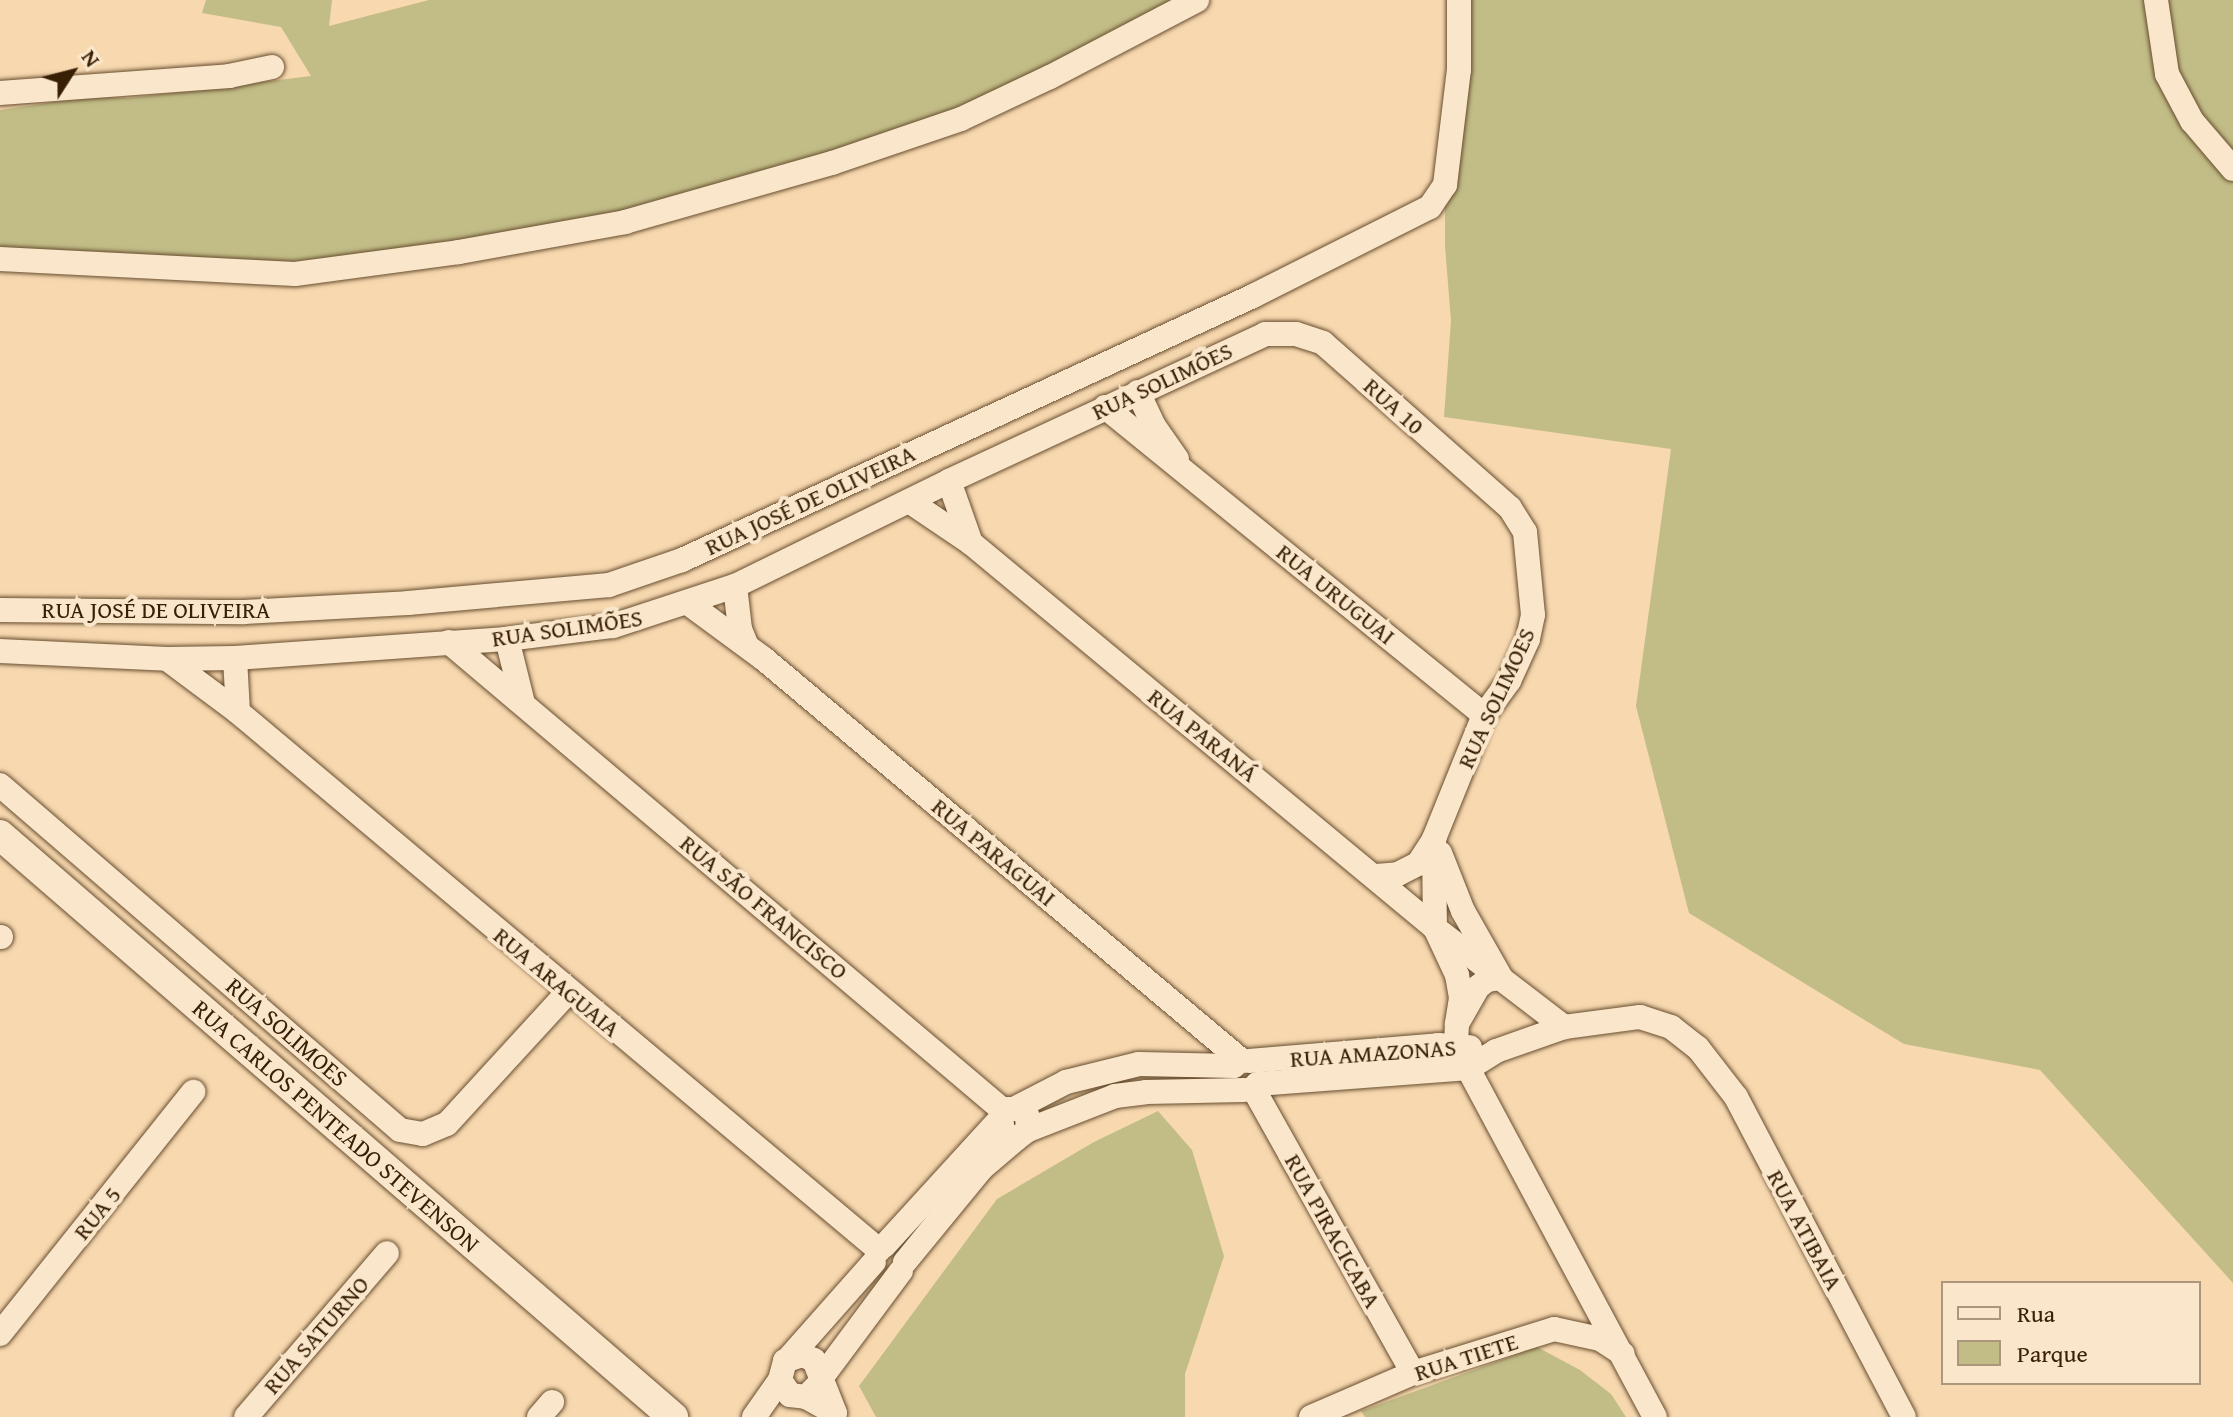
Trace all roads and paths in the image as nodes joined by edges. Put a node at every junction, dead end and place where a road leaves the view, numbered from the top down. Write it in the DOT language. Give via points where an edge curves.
graph roads {
  1 [pos="1197,0"];
  2 [pos="1459,0"];
  3 [pos="2156,0"];
  4 [pos="272,67"];
  5 [pos="0,93"];
  6 [pos="2233,169"];
  7 [pos="0,259"];
  8 [pos="1265,334"];
  9 [pos="1138,392"];
  10 [pos="1105,407"];
  11 [pos="1187,474"];
  12 [pos="949,481"];
  13 [pos="909,501"];
  14 [pos="1510,508"];
  15 [pos="971,543"];
  16 [pos="735,586"];
  17 [pos="688,603"];
  18 [pos="0,610"];
  19 [pos="507,639"];
  20 [pos="449,642"];
  21 [pos="746,644"];
  22 [pos="0,651"];
  23 [pos="235,658"];
  24 [pos="167,659"];
  25 [pos="523,703"];
  26 [pos="238,712"];
  27 [pos="1484,715"];
  28 [pos="0,785"];
  29 [pos="0,835"];
  30 [pos="1434,839"];
  31 [pos="1376,876"];
  32 [pos="1435,928"];
  33 [pos="1501,978"];
  34 [pos="568,992"];
  35 [pos="1564,1027"];
  36 [pos="1456,1035"];
  37 [pos="1698,1048"];
  38 [pos="1496,1051"];
  39 [pos="1469,1068"];
  40 [pos="1247,1075"];
  41 [pos="193,1092"];
  42 [pos="1006,1113"];
  43 [pos="1022,1134"];
  44 [pos="387,1253"];
  45 [pos="879,1253"];
  46 [pos="903,1267"];
  47 [pos="0,1334"];
  48 [pos="1623,1354"];
  49 [pos="784,1369"];
  50 [pos="1413,1373"];
  51 [pos="808,1394"];
  52 [pos="1352,1410"];
  53 [pos="836,1415"];
  54 [pos="246,1417"];
  55 [pos="673,1417"];
  56 [pos="754,1417"];
  57 [pos="1311,1417"];
  58 [pos="1655,1417"];
  59 [pos="1904,1417"];
  1 -- 7 [label="street" via="961,119 832,163 625,222 295,274"];
  2 -- 18 [label="street, RUA JOSÉ DE OLIVEIRA" via="1459,70 1445,185 1430,207 1253,296 682,560 609,585 408,603 244,612"];
  3 -- 6 [label="street" via="2167,74 2192,121"];
  4 -- 5 [label="street" via="229,76"];
  8 -- 9 [label="street, RUA SOLIMÕES"];
  8 -- 14 [label="street, RUA 10" via="1296,334 1323,343"];
  9 -- 10 [label="street, RUA SOLIMÕES"];
  9 -- 11 [label="street, RUA URUGUAI"];
  10 -- 11 [label="street, RUA URUGUAI"];
  10 -- 12 [label="street, RUA SOLIMÕES"];
  11 -- 27 [label="street, RUA URUGUAI"];
  12 -- 13 [label="street, RUA SOLIMÕES"];
  12 -- 15 [label="street"];
  13 -- 15 [label="street, RUA PARANÁ"];
  13 -- 16 [label="street, RUA SOLIMÕES"];
  14 -- 27 [label="street, RUA SOLIMOES" via="1525,532 1533,615 1509,681"];
  15 -- 31 [label="street, RUA PARANÁ"];
  16 -- 17 [label="street, RUA SOLIMÕES"];
  16 -- 21 [label="street"];
  17 -- 19 [label="street, RUA SOLIMÕES" via="613,626"];
  17 -- 21 [label="street, RUA PARAGUAI"];
  19 -- 20 [label="street, RUA SOLIMÕES"];
  19 -- 25 [label="street"];
  20 -- 23 [label="street, RUA SOLIMÕES"];
  20 -- 25 [label="street, RUA SÃO FRANCISCO"];
  21 -- 40 [label="street, RUA PARAGUAI"];
  22 -- 24 [label="street, RUA SOLIMÕES"];
  23 -- 24 [label="street, RUA SOLIMÕES"];
  23 -- 26 [label="street"];
  24 -- 26 [label="street, RUA ARAGUAIA"];
  25 -- 42 [label="street, RUA SÃO FRANCISCO"];
  26 -- 34 [label="street, RUA ARAGUAIA"];
  27 -- 30 [label="street, RUA SOLIMOES"];
  28 -- 34 [label="street, RUA SOLIMOES" via="400,1130 423,1134 447,1124"];
  29 -- 55 [label="street, RUA CARLOS PENTEADO STEVENSON"];
  30 -- 31 [label="street" via="1418,864 1398,874"];
  30 -- 32 [label="street, RUA SOLIMOES"];
  30 -- 33 [label="street" via="1463,911"];
  31 -- 32 [label="street, RUA PARANÁ"];
  32 -- 33 [label="street, RUA PARANÁ"];
  32 -- 36 [label="street, RUA PARANÁ" via="1457,975 1461,998"];
  33 -- 35 [label="street, RUA PARANÁ"];
  33 -- 36 [label="street" via="1478,987"];
  34 -- 45 [label="street, RUA ARAGUAIA"];
  35 -- 37 [label="street, RUA AMAZONAS" via="1640,1017 1671,1027"];
  35 -- 38 [label="street, RUA AMAZONAS"];
  36 -- 38 [label="street, RUA AMAZONAS"];
  36 -- 39 [label="street"];
  36 -- 40 [label="street, RUA AMAZONAS"];
  37 -- 59 [label="street, RUA ATIBAIA" via="1736,1097"];
  38 -- 39 [label="street, RUA AMAZONAS"];
  39 -- 40 [label="street, RUA AMAZONAS"];
  39 -- 48 [label="street"];
  40 -- 42 [label="street, RUA AMAZONAS" via="1139,1064 1066,1082"];
  40 -- 43 [label="street, RUA AMAZONAS" via="1115,1096"];
  40 -- 50 [label="street, RUA PIRACICABA"];
  41 -- 47 [label="street, RUA 5"];
  42 -- 43 [label="street, RUA SÃO FRANCISCO" via="1027,1115"];
  42 -- 45 [label="street, RUA AMAZONAS"];
  43 -- 46 [label="street, RUA AMAZONAS" via="981,1169"];
  44 -- 54 [label="street, RUA SATURNO"];
  45 -- 46 [label="street, RUA ARAGUAIA" via="899,1250"];
  45 -- 49 [label="street, RUA AMAZONAS"];
  46 -- 51 [label="street, RUA AMAZONAS"];
  48 -- 50 [label="street, RUA TIETE" via="1600,1339 1554,1329"];
  48 -- 58 [label="street"];
  49 -- 51 [label="street" via="790,1395"];
  49 -- 51 [label="street" via="808,1356 819,1365"];
  49 -- 56 [label="street, RUA AMAZONAS"];
  50 -- 52 [label="street, RUA TIETE"];
  51 -- 53 [label="street"];
  52 -- 57 [label="street, RUA TIETE"];
}
